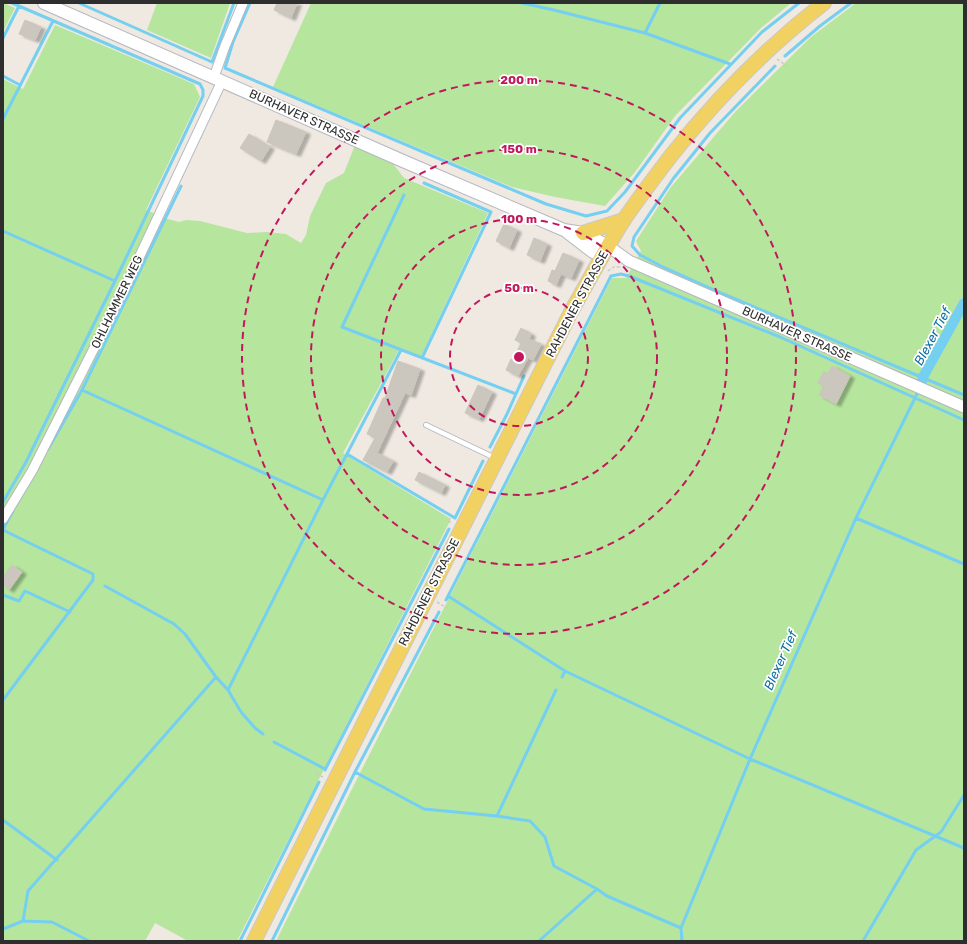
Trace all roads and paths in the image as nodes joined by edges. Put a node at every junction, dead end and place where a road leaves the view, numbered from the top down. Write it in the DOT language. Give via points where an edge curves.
graph roads {
  1 [pos="44,3"];
  2 [pos="243,3"];
  3 [pos="824,3"];
  4 [pos="218,79"];
  5 [pos="624,220"];
  6 [pos="564,230"];
  7 [pos="583,233"];
  8 [pos="605,251"];
  9 [pos="964,407"];
  10 [pos="426,425"];
  11 [pos="497,458"];
  12 [pos="3,520"];
  13 [pos="436,602"];
  14 [pos="447,608"];
  15 [pos="254,941"];
  1 -- 4 [label="main road, BURHAVER STRASSE"];
  2 -- 4 [label="street, OHLHAMMER WEG" via="225,46"];
  3 -- 5 [label="main road, RAHDENER STRASSE" via="799,23 724,94 689,133"];
  4 -- 6 [label="main road, BURHAVER STRASSE"];
  4 -- 12 [label="street, OHLHAMMER WEG" via="128,281 32,471"];
  5 -- 7 [label="main road"];
  5 -- 8 [label="main road, RAHDENER STRASSE"];
  6 -- 7 [label="main road, BURHAVER STRASSE"];
  6 -- 8 [label="main road, BURHAVER STRASSE" via="594,252"];
  7 -- 8 [label="main road, BURHAVER STRASSE"];
  8 -- 9 [label="street, BURHAVER STRASSE"];
  8 -- 11 [label="main road, RAHDENER STRASSE"];
  10 -- 11 [label="lane"];
  11 -- 15 [label="main road, RAHDENER STRASSE"];
  13 -- 14 [label="path"];
}
